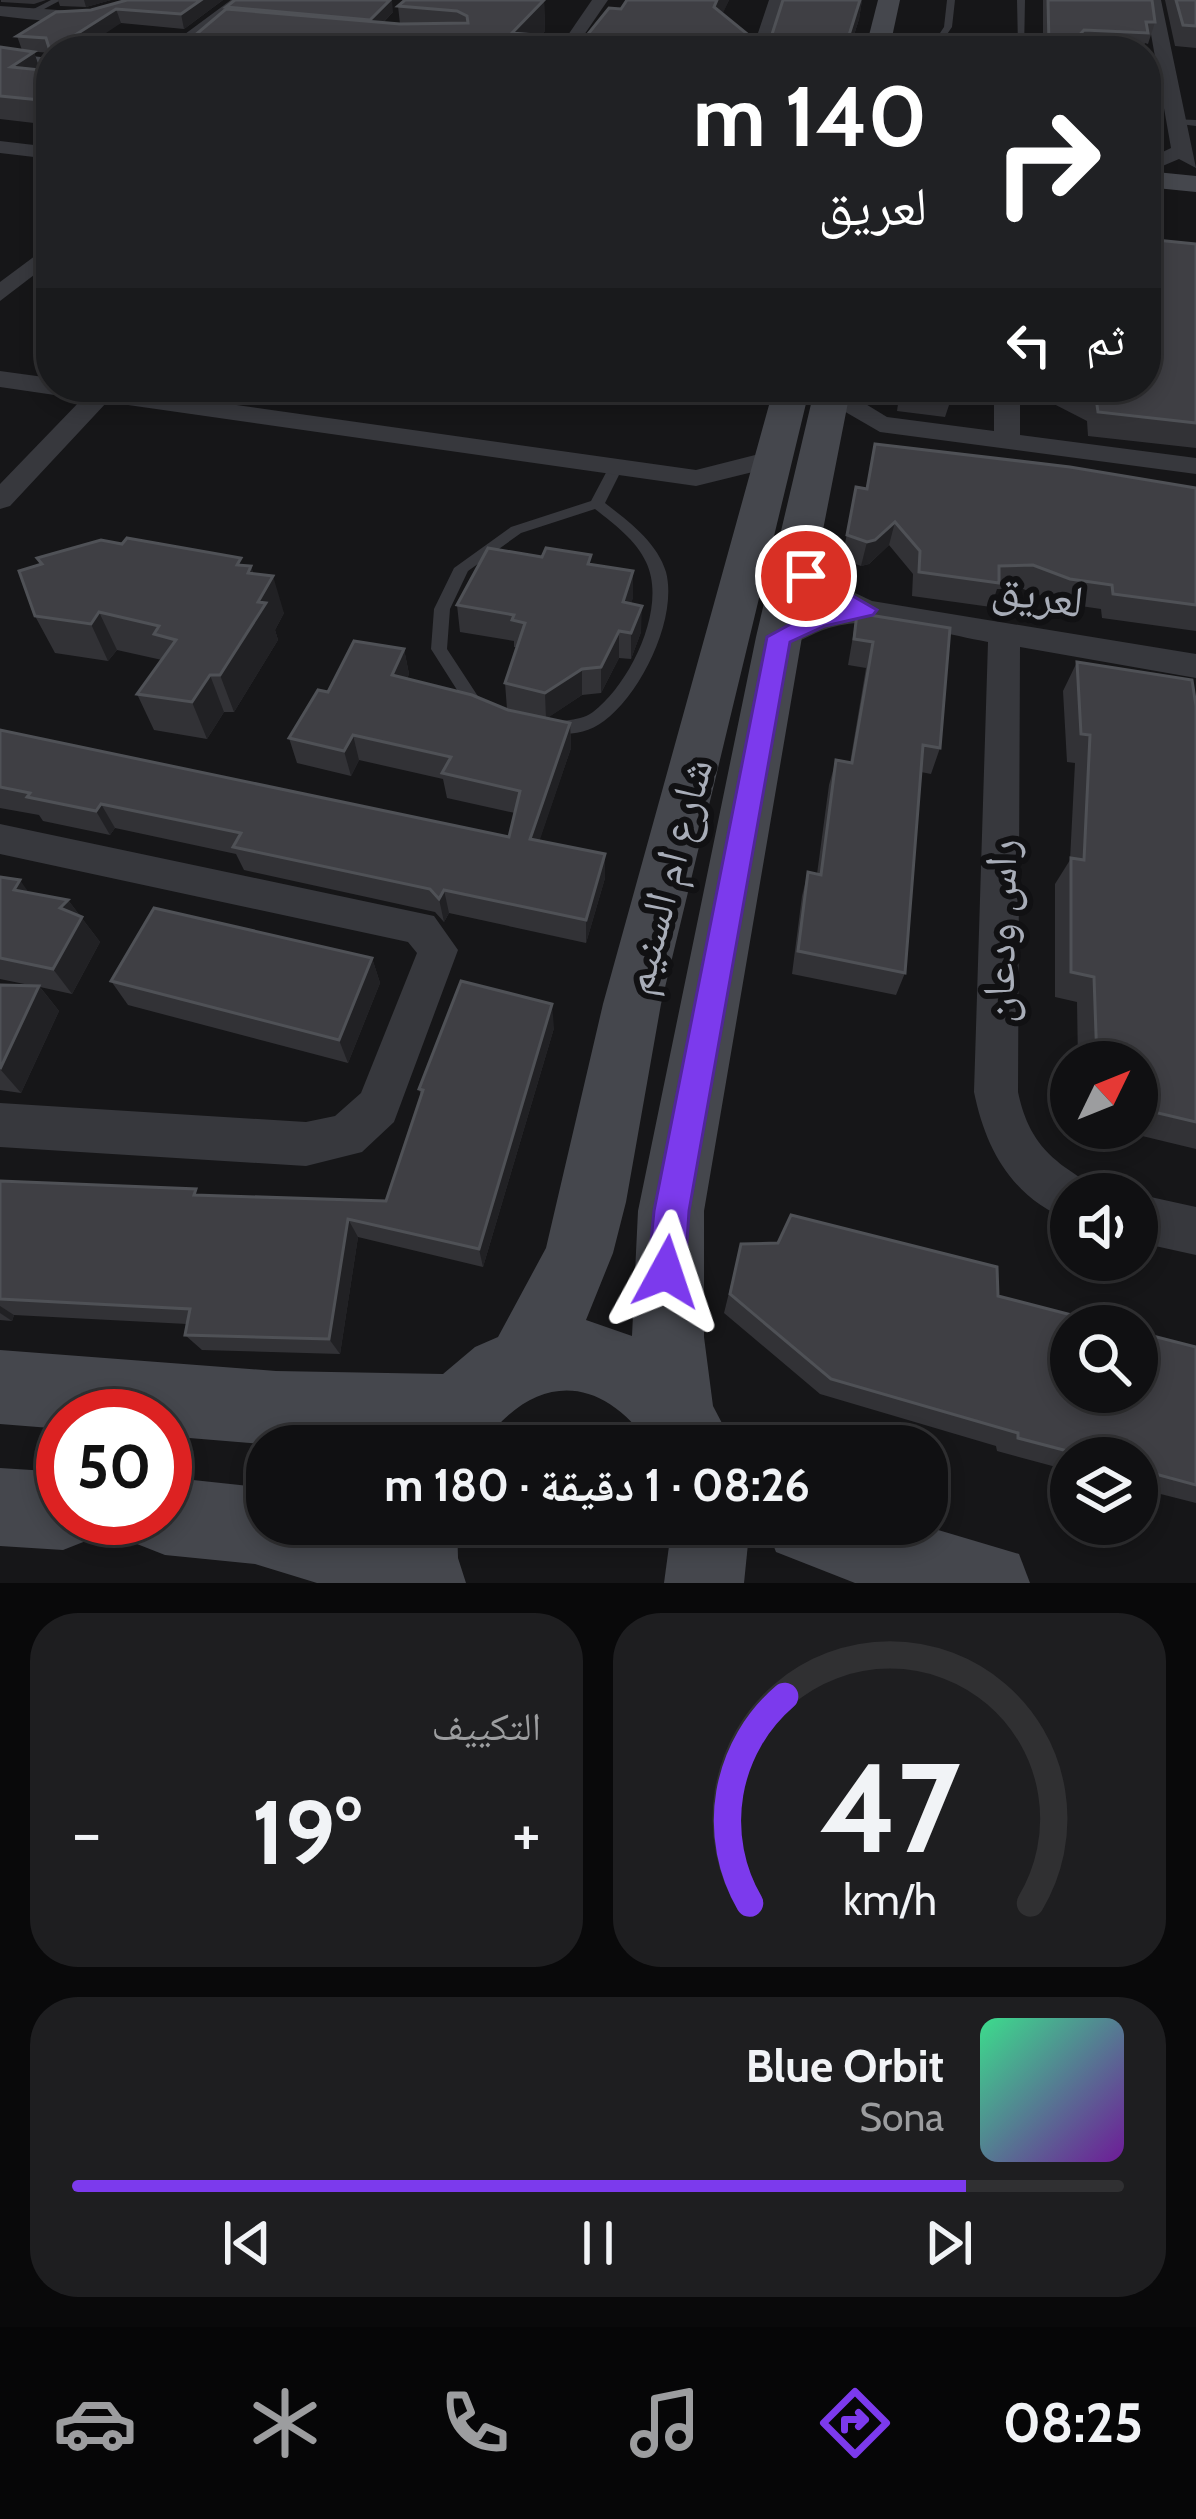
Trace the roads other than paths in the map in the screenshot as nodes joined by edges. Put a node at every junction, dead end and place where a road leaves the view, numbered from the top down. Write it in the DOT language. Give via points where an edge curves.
graph roads {
  1 [pos="57,0"];
  2 [pos="138,0"];
  3 [pos="212,0"];
  4 [pos="600,0"];
  5 [pos="777,0"];
  6 [pos="951,0"];
  7 [pos="1021,0"];
  8 [pos="1153,0"];
  9 [pos="239,1"];
  10 [pos="0,11"];
  11 [pos="38,12"];
  12 [pos="201,28"];
  13 [pos="223,30"];
  14 [pos="190,36"];
  15 [pos="576,36"];
  16 [pos="765,36"];
  17 [pos="942,36"];
  18 [pos="1024,36"];
  19 [pos="1156,36"];
  20 [pos="0,60"];
  21 [pos="36,64"];
  22 [pos="1161,83"];
  23 [pos="1175,121"];
  24 [pos="1196,123"];
  25 [pos="0,148"];
  26 [pos="36,152"];
  27 [pos="1191,162"];
  28 [pos="1161,165"];
  29 [pos="1161,180"];
  30 [pos="1196,184"];
  31 [pos="36,263"];
  32 [pos="0,294"];
  33 [pos="0,379"];
  34 [pos="36,384"];
  35 [pos="93,402"];
  36 [pos="157,402"];
  37 [pos="1007,402"];
  38 [pos="811,414"];
  39 [pos="880,424"];
  40 [pos="1007,441"];
  41 [pos="1196,466"];
  42 [pos="616,467"];
  43 [pos="696,478"];
  44 [pos="0,500"];
  45 [pos="597,504"];
  46 [pos="758,522"];
  47 [pos="795,562"];
  48 [pos="865,610"];
  49 [pos="1004,633"];
  50 [pos="779,637"];
  51 [pos="1196,666"];
  52 [pos="496,716"];
  53 [pos="534,726"];
  54 [pos="0,839"];
  55 [pos="0,1125"];
  56 [pos="1050,1187"];
  57 [pos="1158,1223"];
  58 [pos="1196,1231"];
  59 [pos="525,1358"];
  60 [pos="0,1387"];
  61 [pos="414,1425"];
  62 [pos="451,1425"];
  63 [pos="682,1425"];
  64 [pos="685,1425"];
  65 [pos="0,1508"];
  66 [pos="36,1509"];
  67 [pos="192,1517"];
  68 [pos="418,1545"];
  69 [pos="709,1545"];
  70 [pos="859,1545"];
  71 [pos="390,1583"];
  72 [pos="426,1583"];
  73 [pos="704,1583"];
  74 [pos="990,1583"];
  1 -- 11 [label="lane"];
  2 -- 11 [label="street" via="102,18"];
  3 -- 9 [label="street"];
  4 -- 15 [label="street"];
  5 -- 16 [label="street"];
  6 -- 17 [label="lane"];
  7 -- 18 [label="lane"];
  8 -- 19 [label="street"];
  9 -- 12 [label="street"];
  10 -- 11 [label="street"];
  12 -- 13 [label="street"];
  12 -- 14 [label="street"];
  20 -- 21 [label="main road"];
  22 -- 23 [label="street"];
  23 -- 24 [label="lane"];
  23 -- 27 [label="street"];
  25 -- 26 [label="street"];
  27 -- 28 [label="main road"];
  29 -- 30 [label="main road"];
  31 -- 32 [label="street"];
  33 -- 34 [label="street"];
  35 -- 44 [label="street"];
  36 -- 42 [label="street"];
  37 -- 40 [label="street"];
  38 -- 39 [label="street"];
  38 -- 39 [label="street"];
  38 -- 43 [label="street"];
  38 -- 46 [label="main road, شارع ام السنيم"];
  38 -- 47 [label="main road, شارع ام السنيم"];
  39 -- 40 [label="street"];
  40 -- 41 [label="street"];
  42 -- 43 [label="street"];
  42 -- 45 [label="lane"];
  43 -- 46 [label="street"];
  45 -- 52 [label="lane" via="489,545 462,568 442,609 439,649 477,708"];
  45 -- 53 [label="lane" via="638,535 659,574 654,633 613,703 581,727"];
  46 -- 59 [label="main road, شارع ام السنيم" via="632,1004 579,1253"];
  47 -- 48 [label="street, لعريق" via="823,590"];
  47 -- 50 [label="main road, شارع ام السنيم"];
  48 -- 49 [label="street, لعريق"];
  48 -- 50 [label="street, لعريق"];
  49 -- 51 [label="street, لعريق"];
  49 -- 56 [label="street, راس ودعان" via="996,1092 1002,1128 1019,1159"];
  50 -- 64 [label="main road, شارع ام السنيم" via="671,1211 666,1272"];
  54 -- 55 [label="street" via="420,928 438,950 378,1107 346,1136 306,1144"];
  57 -- 58 [label="street"];
  59 -- 62 [label="main road" via="494,1376"];
  59 -- 63 [label="main road" via="571,1352 613,1363 648,1383"];
  60 -- 61 [label="main road"];
  65 -- 66 [label="main road"];
  67 -- 71 [label="main road" via="302,1532"];
  68 -- 72 [label="main road"];
  69 -- 73 [label="main road"];
  70 -- 74 [label="main road"];
}
